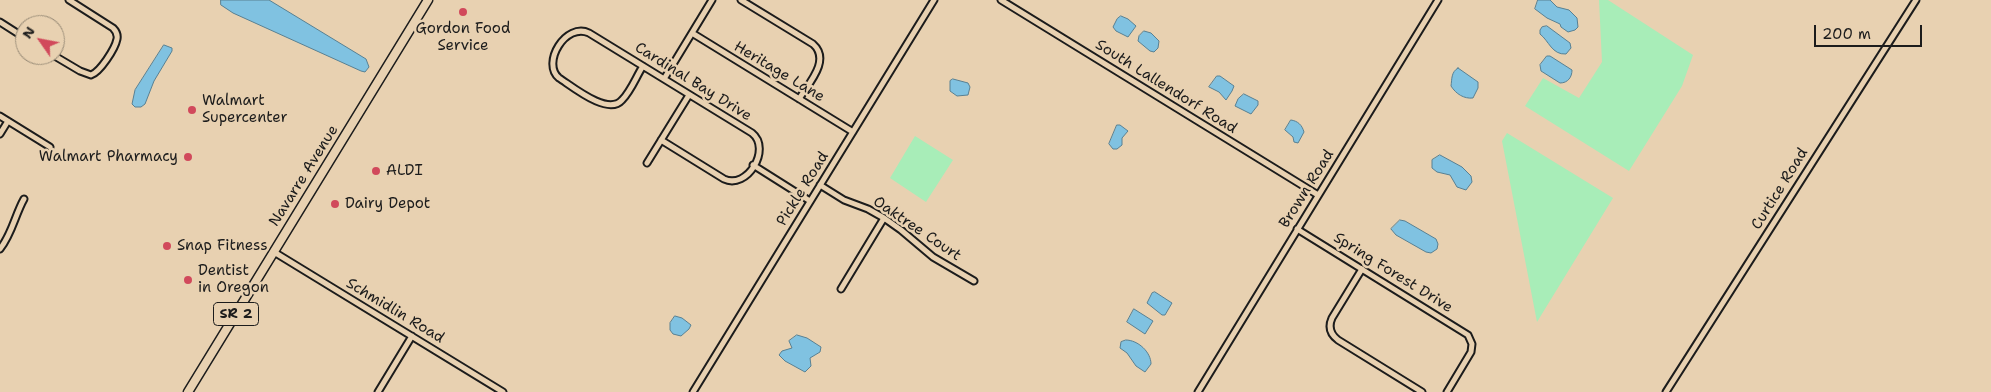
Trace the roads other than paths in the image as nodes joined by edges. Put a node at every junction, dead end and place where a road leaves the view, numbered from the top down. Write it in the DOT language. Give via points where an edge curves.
graph roads {
  1 [pos="69,0"];
  2 [pos="428,0"];
  3 [pos="712,0"];
  4 [pos="741,0"];
  5 [pos="934,0"];
  6 [pos="1001,0"];
  7 [pos="1438,0"];
  8 [pos="1916,0"];
  9 [pos="0,22"];
  10 [pos="15,32"];
  11 [pos="692,33"];
  12 [pos="65,62"];
  13 [pos="643,66"];
  14 [pos="664,79"];
  15 [pos="689,95"];
  16 [pos="799,99"];
  17 [pos="0,116"];
  18 [pos="8,121"];
  19 [pos="853,132"];
  20 [pos="0,134"];
  21 [pos="661,140"];
  22 [pos="50,147"];
  23 [pos="647,163"];
  24 [pos="753,165"];
  25 [pos="820,185"];
  26 [pos="1318,195"];
  27 [pos="24,199"];
  28 [pos="810,201"];
  29 [pos="884,218"];
  30 [pos="1297,229"];
  31 [pos="0,249"];
  32 [pos="274,252"];
  33 [pos="1362,269"];
  34 [pos="974,281"];
  35 [pos="841,289"];
  36 [pos="412,336"];
  37 [pos="188,392"];
  38 [pos="378,392"];
  39 [pos="503,392"];
  40 [pos="694,392"];
  41 [pos="1198,392"];
  42 [pos="1422,392"];
  43 [pos="1446,392"];
  44 [pos="1666,392"];
  1 -- 12 [label="street" via="109,24 117,33 116,43 101,67 91,75"];
  2 -- 32 [label="highway, Navarre Avenue / SR 2"];
  3 -- 11 [label="street"];
  4 -- 16 [label="street" via="819,50 820,66"];
  5 -- 19 [label="street, Pickle Road"];
  6 -- 26 [label="street, South Lallendorf Road"];
  7 -- 26 [label="street, Brown Road"];
  8 -- 44 [label="street, Curtice Road"];
  9 -- 10 [label="street"];
  11 -- 14 [label="street"];
  11 -- 16 [label="street, Heritage Lane"];
  13 -- 13 [label="street, Cardinal Bay Drive" via="583,31 570,33 552,61 555,74 605,105 615,105 622,100"];
  13 -- 14 [label="street, Cardinal Bay Drive"];
  14 -- 15 [label="street, Cardinal Bay Drive"];
  15 -- 21 [label="street"];
  15 -- 24 [label="street, Cardinal Bay Drive" via="757,138 760,152"];
  16 -- 19 [label="street, Heritage Lane"];
  17 -- 18 [label="street"];
  18 -- 20 [label="street"];
  18 -- 22 [label="street"];
  19 -- 25 [label="street, Pickle Road"];
  21 -- 23 [label="street"];
  21 -- 24 [label="street" via="729,181 744,178"];
  24 -- 28 [label="street"];
  25 -- 28 [label="street, Pickle Road"];
  25 -- 29 [label="street, Oaktree Court"];
  26 -- 30 [label="street, Brown Road"];
  27 -- 31 [label="street" via="8,239"];
  28 -- 40 [label="street, Pickle Road"];
  29 -- 34 [label="street, Oaktree Court" via="933,257"];
  29 -- 35 [label="street"];
  30 -- 33 [label="street, Spring Forest Drive"];
  30 -- 41 [label="street, Brown Road"];
  32 -- 36 [label="street, Schmidlin Road"];
  32 -- 37 [label="highway, Navarre Avenue / SR 2"];
  33 -- 42 [label="street" via="1332,318 1329,326 1332,334"];
  33 -- 43 [label="street, Spring Forest Drive" via="1470,337 1470,354"];
  36 -- 38 [label="street"];
  36 -- 39 [label="street, Schmidlin Road"];
}
